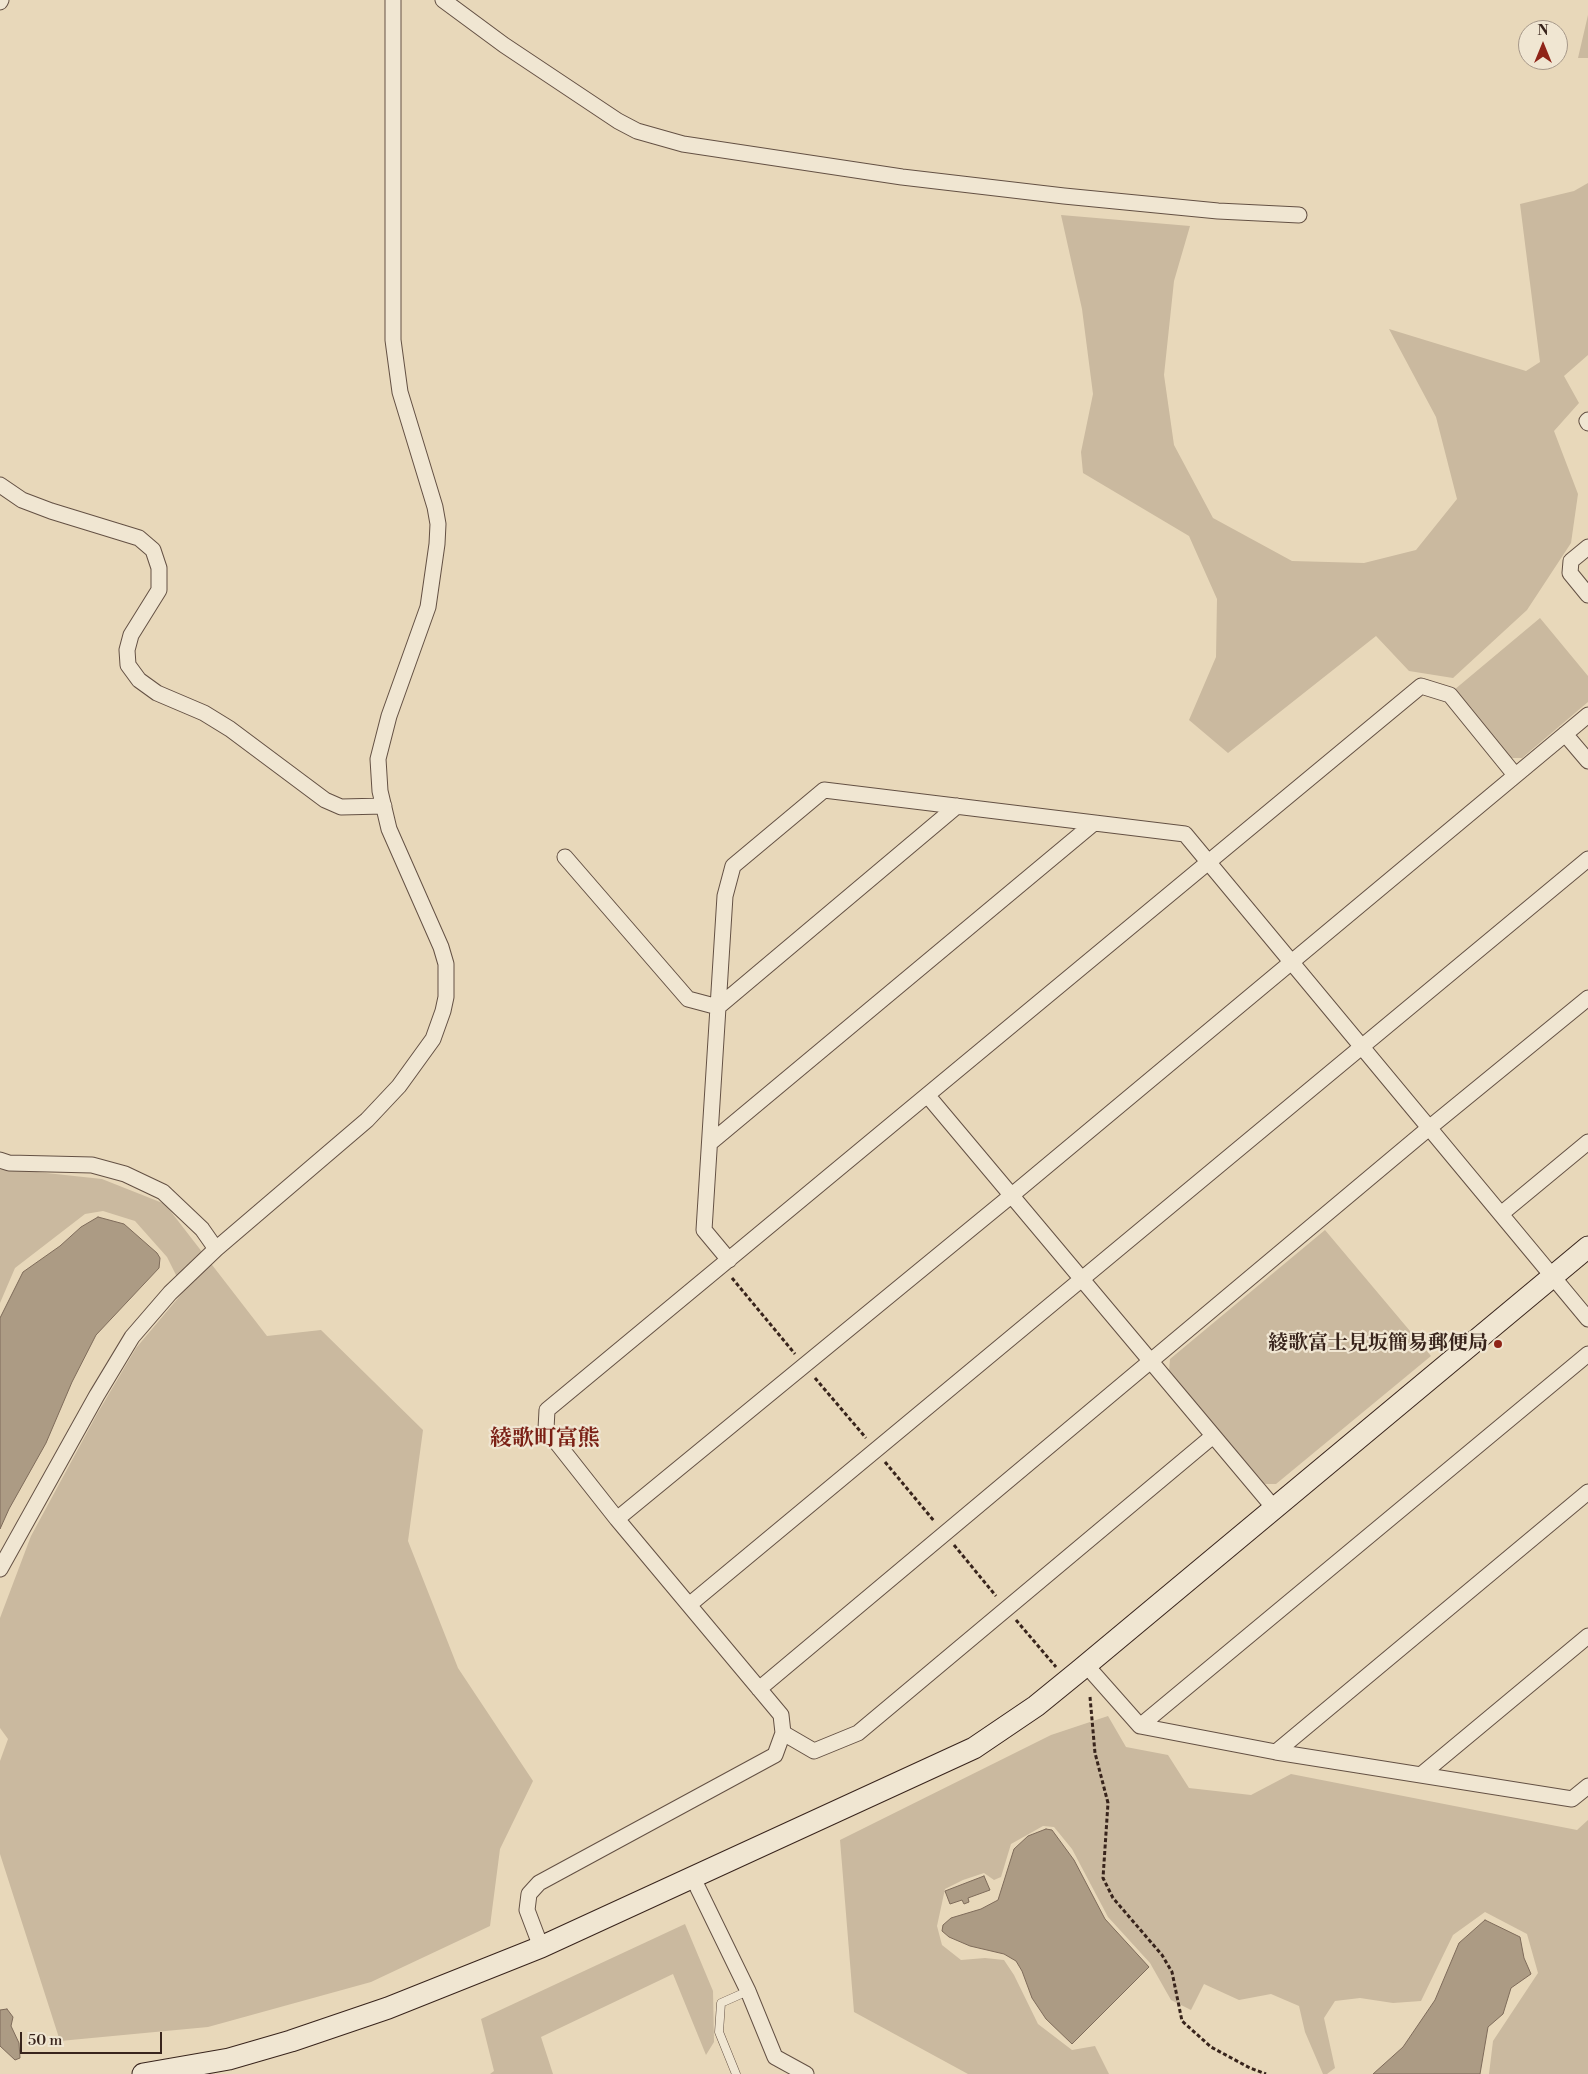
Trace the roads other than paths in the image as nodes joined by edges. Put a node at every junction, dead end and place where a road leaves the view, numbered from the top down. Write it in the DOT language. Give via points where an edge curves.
graph roads {
  1 [pos="393,0"];
  2 [pos="443,0"];
  3 [pos="1299,215"];
  4 [pos="0,485"];
  5 [pos="1588,547"];
  6 [pos="1588,594"];
  7 [pos="1588,715"];
  8 [pos="1565,734"];
  9 [pos="1588,761"];
  10 [pos="1515,775"];
  11 [pos="384,806"];
  12 [pos="957,806"];
  13 [pos="1094,823"];
  14 [pos="565,857"];
  15 [pos="1588,858"];
  16 [pos="1209,861"];
  17 [pos="1291,961"];
  18 [pos="1588,998"];
  19 [pos="718,1007"];
  20 [pos="1361,1046"];
  21 [pos="928,1096"];
  22 [pos="1429,1128"];
  23 [pos="1588,1142"];
  24 [pos="710,1143"];
  25 [pos="0,1160"];
  26 [pos="1012,1195"];
  27 [pos="1501,1214"];
  28 [pos="1588,1247"];
  29 [pos="216,1249"];
  30 [pos="725,1263"];
  31 [pos="1553,1276"];
  32 [pos="1082,1279"];
  33 [pos="1588,1319"];
  34 [pos="1588,1354"];
  35 [pos="1151,1362"];
  36 [pos="1213,1436"];
  37 [pos="1588,1492"];
  38 [pos="1274,1508"];
  39 [pos="617,1519"];
  40 [pos="0,1569"];
  41 [pos="689,1604"];
  42 [pos="1588,1636"];
  43 [pos="1078,1673"];
  44 [pos="759,1689"];
  45 [pos="1140,1726"];
  46 [pos="783,1733"];
  47 [pos="1276,1752"];
  48 [pos="1422,1774"];
  49 [pos="1588,1786"];
  50 [pos="693,1878"];
  51 [pos="541,1947"];
  52 [pos="748,1991"];
  53 [pos="143,2074"];
  54 [pos="736,2074"];
  55 [pos="806,2074"];
  1 -- 11 [label="street" via="393,340 400,392 438,524 428,607 389,716 378,759"];
  2 -- 3 [label="street" via="618,121 637,131 683,144 902,177 1064,196 1218,211"];
  4 -- 11 [label="street" via="22,500 139,538 153,550 159,568 159,590 131,635 127,650 128,665 139,680 157,693 204,713 230,729 325,800 341,807"];
  5 -- 6 [label="street" via="1571,560 1570,573"];
  7 -- 8 [label="street"];
  8 -- 9 [label="street"];
  8 -- 10 [label="street"];
  10 -- 16 [label="street" via="1450,695 1421,686"];
  10 -- 17 [label="street"];
  11 -- 29 [label="street" via="390,829 446,964 443,1011 432,1038 399,1086 367,1120"];
  12 -- 13 [label="street"];
  12 -- 19 [label="street"];
  12 -- 19 [label="street" via="824,790 733,866 725,896"];
  13 -- 16 [label="street" via="1185,834"];
  13 -- 24 [label="street"];
  14 -- 19 [label="street" via="688,999"];
  15 -- 20 [label="street"];
  16 -- 17 [label="street"];
  16 -- 21 [label="street"];
  17 -- 20 [label="street"];
  17 -- 26 [label="street"];
  18 -- 22 [label="street"];
  19 -- 24 [label="street"];
  20 -- 22 [label="street"];
  20 -- 32 [label="street"];
  21 -- 26 [label="street"];
  21 -- 30 [label="street"];
  22 -- 27 [label="street"];
  22 -- 35 [label="street"];
  23 -- 27 [label="street"];
  24 -- 30 [label="street" via="704,1230"];
  25 -- 29 [label="street" via="92,1165 125,1174 163,1192 202,1229"];
  26 -- 32 [label="street"];
  26 -- 39 [label="street"];
  27 -- 31 [label="street"];
  28 -- 31 [label="street"];
  29 -- 40 [label="street" via="170,1293 132,1338"];
  30 -- 39 [label="street" via="547,1410 546,1429"];
  31 -- 33 [label="street"];
  31 -- 38 [label="street"];
  32 -- 35 [label="street"];
  32 -- 41 [label="street"];
  34 -- 45 [label="street"];
  35 -- 36 [label="street"];
  35 -- 44 [label="street"];
  36 -- 38 [label="street"];
  36 -- 46 [label="street" via="858,1733 814,1751"];
  37 -- 47 [label="street"];
  38 -- 43 [label="street"];
  39 -- 41 [label="street"];
  41 -- 44 [label="street"];
  42 -- 48 [label="street"];
  43 -- 45 [label="street"];
  43 -- 50 [label="street" via="974,1748"];
  44 -- 46 [label="street" via="781,1715"];
  45 -- 47 [label="street"];
  46 -- 51 [label="street" via="775,1755 540,1883 529,1894 527,1910"];
  47 -- 48 [label="street"];
  48 -- 49 [label="street" via="1572,1799"];
  50 -- 51 [label="street"];
  50 -- 52 [label="street"];
  51 -- 53 [label="street" via="388,2008 291,2041 229,2059"];
  52 -- 54 [label="lane" via="721,2004 719,2032"];
  52 -- 55 [label="street" via="775,2057"];
}
